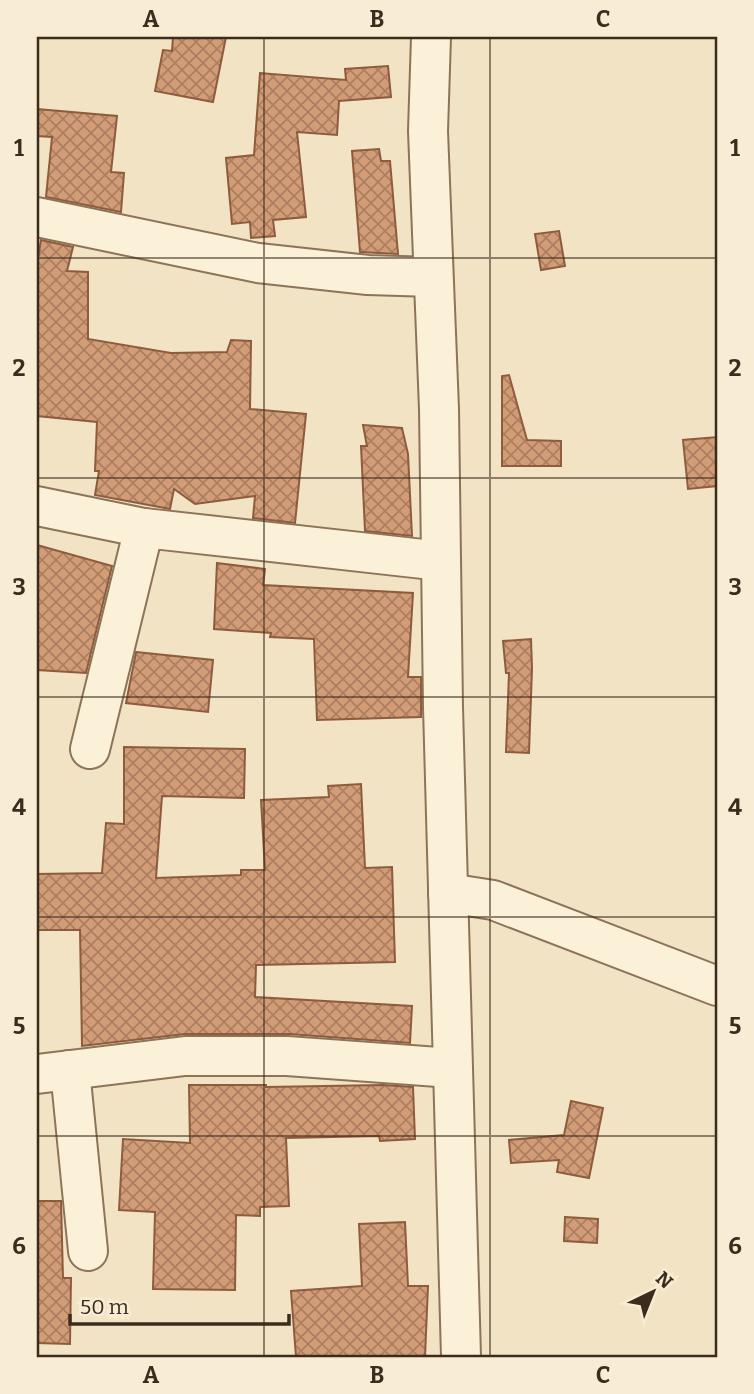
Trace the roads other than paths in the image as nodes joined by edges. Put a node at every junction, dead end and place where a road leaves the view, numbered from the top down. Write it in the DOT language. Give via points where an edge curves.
graph roads {
  1 [pos="431,37"];
  2 [pos="37,217"];
  3 [pos="433,277"];
  4 [pos="37,506"];
  5 [pos="144,528"];
  6 [pos="441,561"];
  7 [pos="90,750"];
  8 [pos="448,893"];
  9 [pos="717,986"];
  10 [pos="452,1068"];
  11 [pos="54,1072"];
  12 [pos="88,1251"];
  13 [pos="461,1357"];
  1 -- 3 [label="street" via="428,131"];
  2 -- 3 [label="street" via="258,264"];
  3 -- 6 [label="street"];
  4 -- 5 [label="street"];
  5 -- 6 [label="street"];
  5 -- 7 [label="street"];
  6 -- 8 [label="street"];
  8 -- 9 [label="street" via="493,901"];
  8 -- 10 [label="street"];
  10 -- 11 [label="street" via="287,1056 185,1056"];
  10 -- 13 [label="street"];
  11 -- 12 [label="street"];
}
